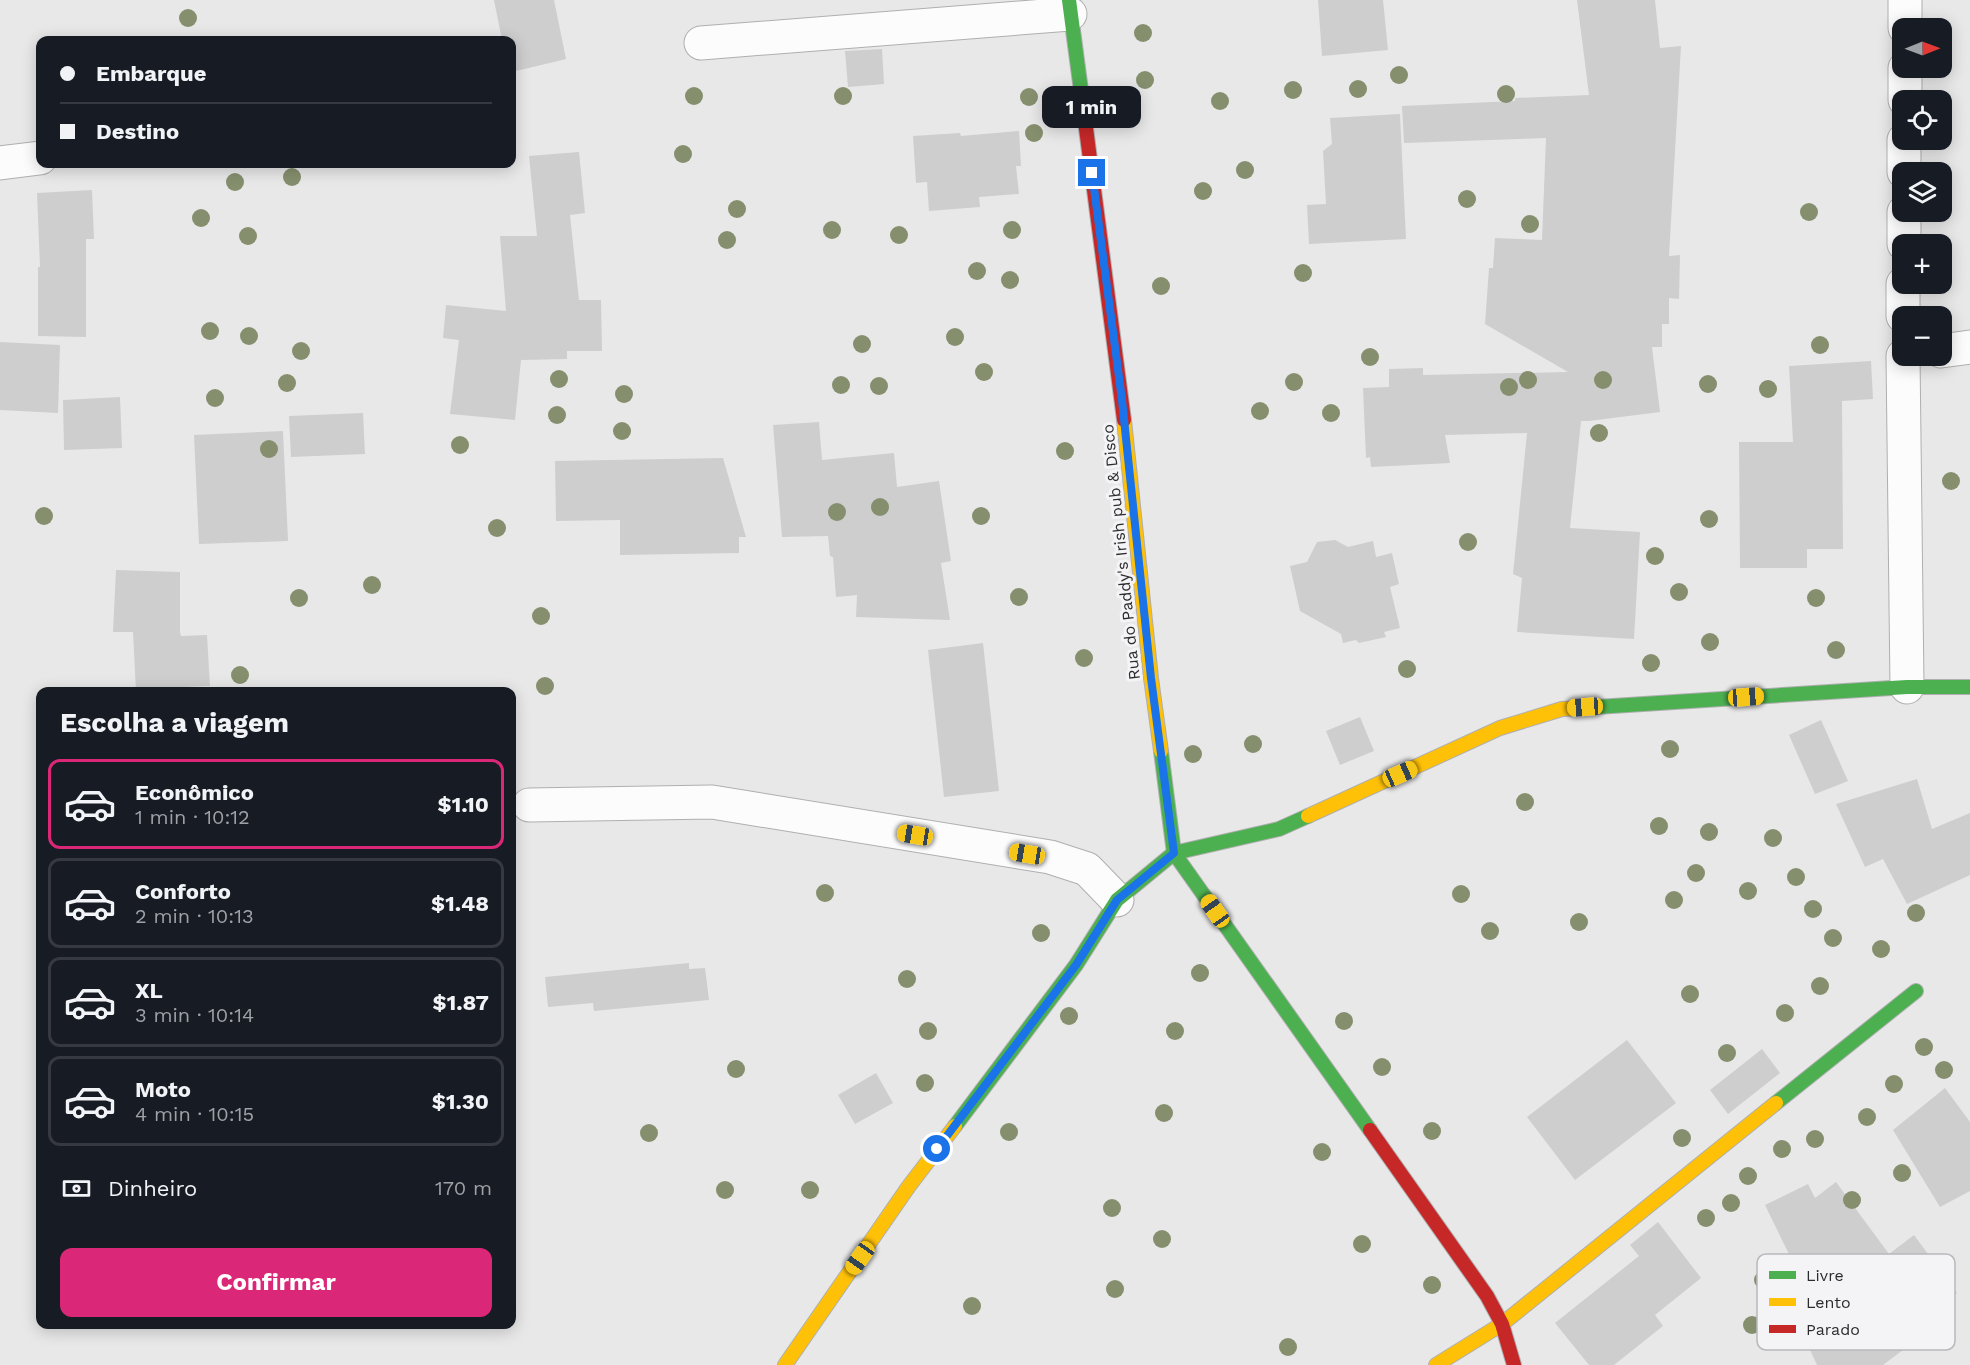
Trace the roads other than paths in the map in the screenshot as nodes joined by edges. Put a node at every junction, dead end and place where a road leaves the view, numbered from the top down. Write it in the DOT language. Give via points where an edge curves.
graph roads {
  1 [pos="1905,0"];
  2 [pos="1069,7"];
  3 [pos="1905,18"];
  4 [pos="700,43"];
  5 [pos="36,158"];
  6 [pos="0,163"];
  7 [pos="1970,347"];
  8 [pos="1952,349"];
  9 [pos="1903,366"];
  10 [pos="1907,687"];
  11 [pos="1970,687"];
  12 [pos="529,805"];
  13 [pos="1174,853"];
  14 [pos="1117,900"];
  15 [pos="1916,991"];
  16 [pos="1502,1324"];
  17 [pos="785,1365"];
  18 [pos="1436,1365"];
  19 [pos="1514,1365"];
  1 -- 3 [label="street"];
  2 -- 4 [label="street"];
  2 -- 13 [label="street, Rua do Paddy's Irish pub & Disco" via="1122,400"];
  5 -- 6 [label="street"];
  7 -- 8 [label="street"];
  9 -- 10 [label="street"];
  10 -- 11 [label="street"];
  10 -- 13 [label="street" via="1562,709 1500,728 1279,829"];
  12 -- 14 [label="street" via="712,802 1050,857 1087,869"];
  13 -- 14 [label="street"];
  13 -- 16 [label="street" via="1487,1296"];
  14 -- 17 [label="street" via="1076,965 909,1186"];
  15 -- 16 [label="street"];
  16 -- 18 [label="street"];
  16 -- 19 [label="street"];
}
